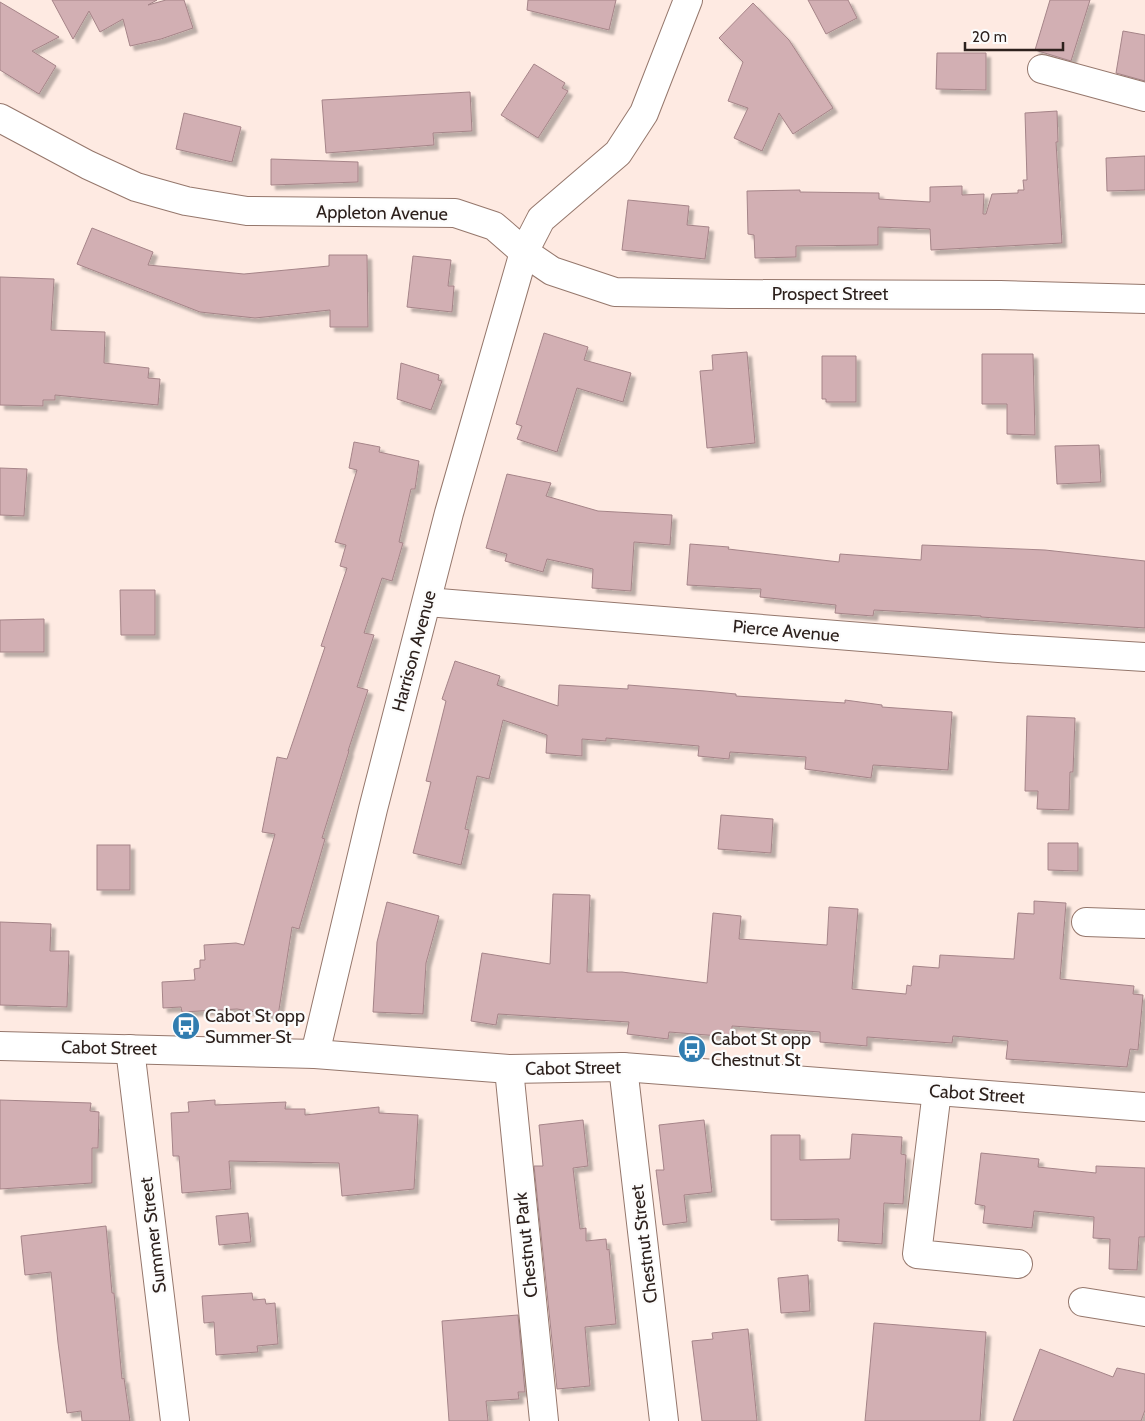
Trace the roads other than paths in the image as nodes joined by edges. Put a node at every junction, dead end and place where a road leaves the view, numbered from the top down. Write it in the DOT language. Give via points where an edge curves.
graph roads {
  1 [pos="688,0"];
  2 [pos="1042,69"];
  3 [pos="1145,97"];
  4 [pos="0,118"];
  5 [pos="524,252"];
  6 [pos="1145,299"];
  7 [pos="427,602"];
  8 [pos="1145,657"];
  9 [pos="1086,922"];
  10 [pos="1145,924"];
  11 [pos="0,1046"];
  12 [pos="130,1049"];
  13 [pos="315,1054"];
  14 [pos="623,1067"];
  15 [pos="509,1069"];
  16 [pos="937,1091"];
  17 [pos="1145,1107"];
  18 [pos="1018,1264"];
  19 [pos="1083,1302"];
  20 [pos="1145,1312"];
  21 [pos="175,1421"];
  22 [pos="544,1421"];
  23 [pos="664,1421"];
  1 -- 5 [label="street" via="644,113 618,153 541,219"];
  2 -- 3 [label="street"];
  4 -- 5 [label="street, Appleton Avenue" via="136,187 186,201 247,211 455,213 494,226"];
  5 -- 6 [label="street, Prospect Street" via="552,272 616,292"];
  5 -- 7 [label="street, Harrison Avenue" via="449,513"];
  7 -- 8 [label="street, Pierce Avenue"];
  7 -- 13 [label="street, Harrison Avenue" via="373,809"];
  9 -- 10 [label="street"];
  11 -- 12 [label="street, Cabot Street"];
  12 -- 13 [label="street, Cabot Street"];
  12 -- 21 [label="street, Summer Street"];
  13 -- 15 [label="street, Cabot Street"];
  14 -- 15 [label="street, Cabot Street"];
  14 -- 16 [label="street, Cabot Street"];
  14 -- 23 [label="street, Chestnut Street"];
  15 -- 22 [label="street, Chestnut Park"];
  16 -- 17 [label="street, Cabot Street"];
  16 -- 18 [label="street" via="917,1254"];
  19 -- 20 [label="street"];
}
